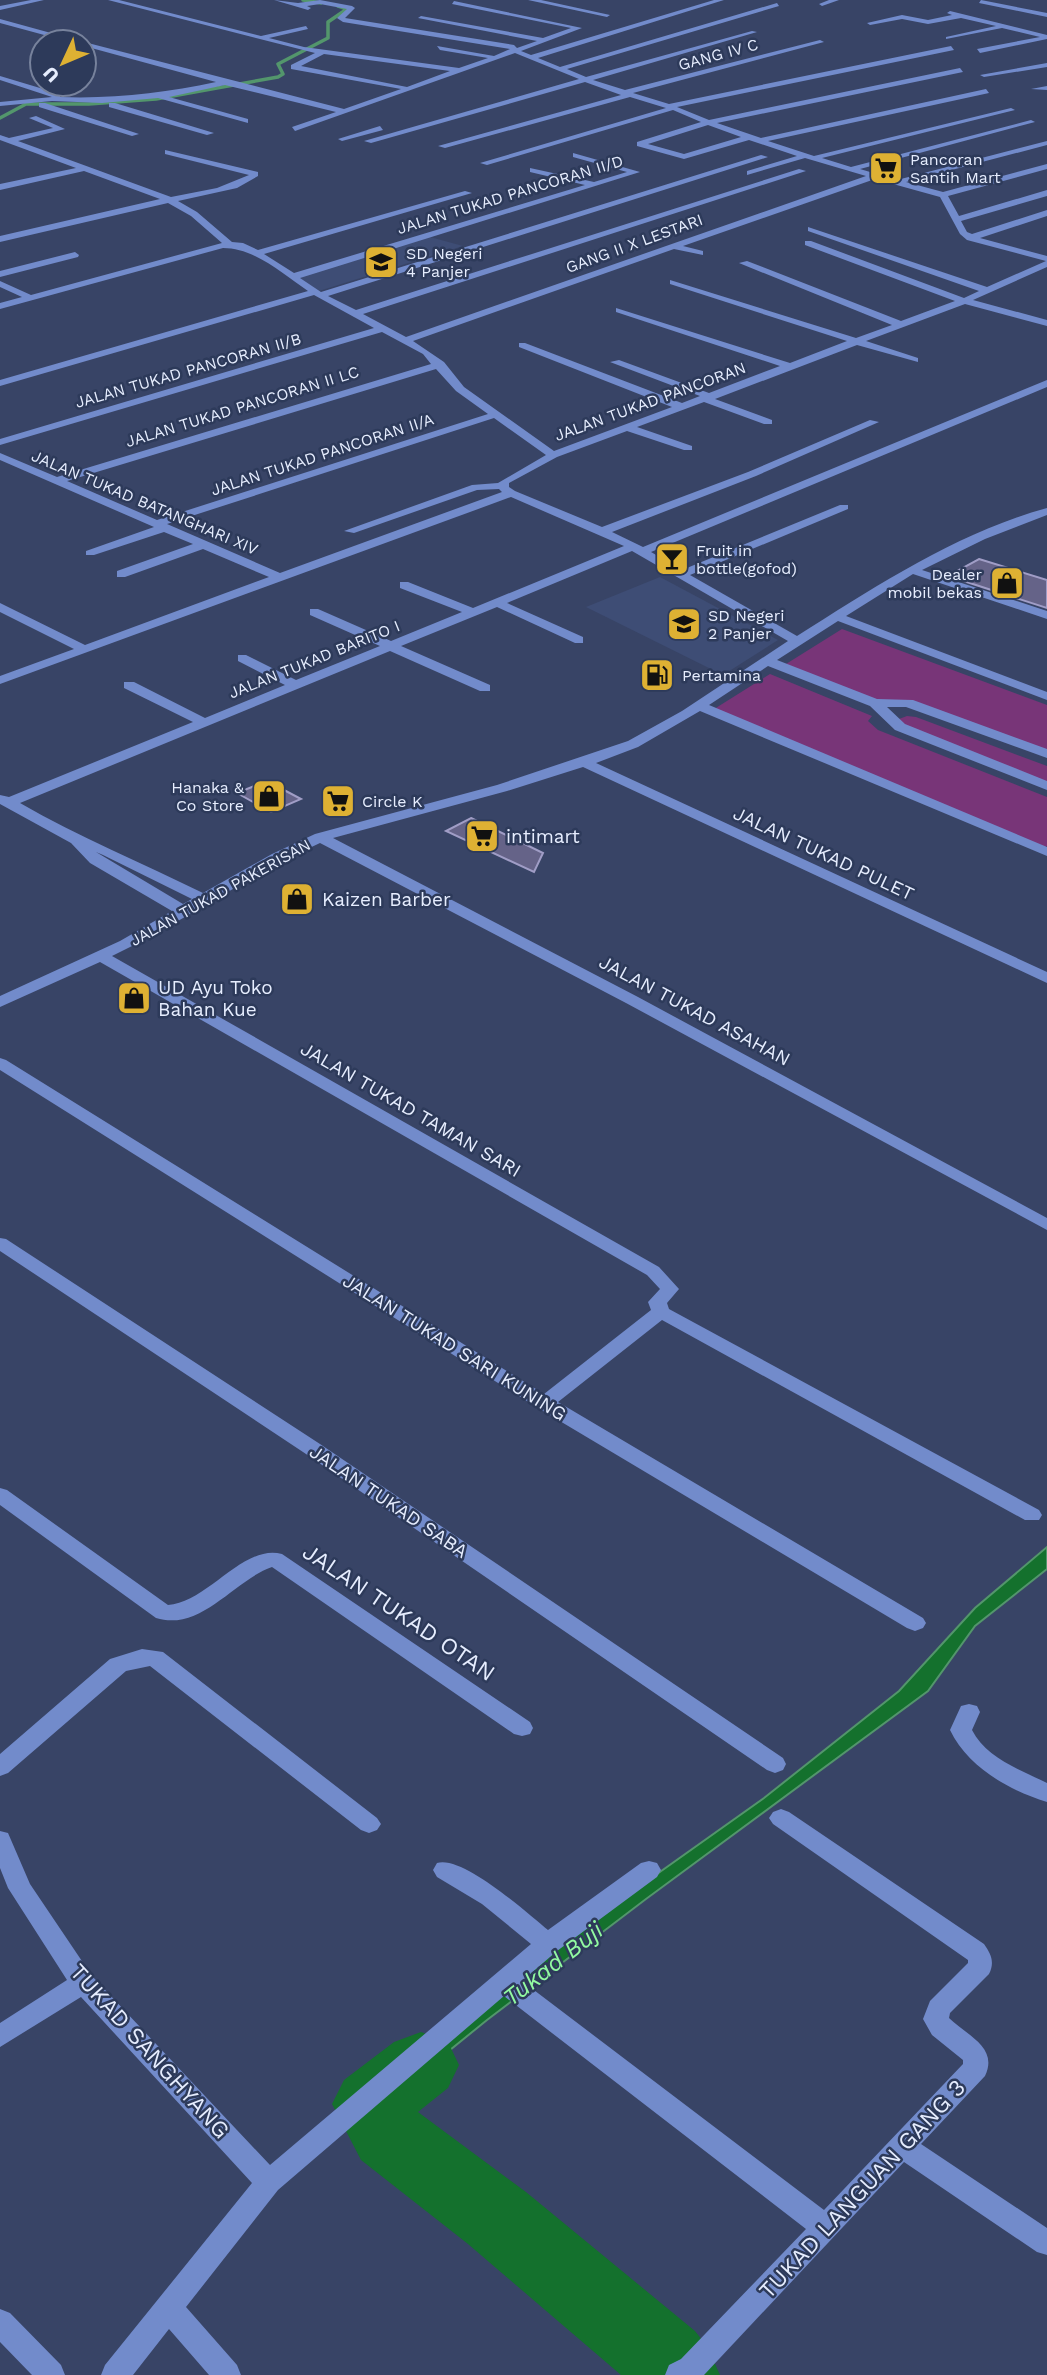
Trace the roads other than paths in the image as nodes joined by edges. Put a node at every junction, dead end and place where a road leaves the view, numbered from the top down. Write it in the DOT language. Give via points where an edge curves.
graph roads {
  1 [pos="41,0"];
  2 [pos="111,0"];
  3 [pos="277,0"];
  4 [pos="531,0"];
  5 [pos="637,0"];
  6 [pos="721,0"];
  7 [pos="836,0"];
  8 [pos="987,1"];
  9 [pos="318,2"];
  10 [pos="647,2"];
  11 [pos="303,4"];
  12 [pos="454,4"];
  13 [pos="822,4"];
  14 [pos="777,5"];
  15 [pos="0,8"];
  16 [pos="314,10"];
  17 [pos="607,15"];
  18 [pos="1047,15"];
  19 [pos="960,16"];
  20 [pos="421,18"];
  21 [pos="0,21"];
  22 [pos="870,23"];
  23 [pos="1006,27"];
  24 [pos="306,28"];
  25 [pos="28,29"];
  26 [pos="754,32"];
  27 [pos="261,37"];
  28 [pos="1047,37"];
  29 [pos="947,38"];
  30 [pos="544,40"];
  31 [pos="820,42"];
  32 [pos="98,48"];
  33 [pos="440,48"];
  34 [pos="951,48"];
  35 [pos="516,49"];
  36 [pos="981,51"];
  37 [pos="321,52"];
  38 [pos="494,57"];
  39 [pos="532,57"];
  40 [pos="1047,65"];
  41 [pos="563,68"];
  42 [pos="457,70"];
  43 [pos="960,70"];
  44 [pos="575,73"];
  45 [pos="984,75"];
  46 [pos="0,78"];
  47 [pos="587,79"];
  48 [pos="229,83"];
  49 [pos="407,88"];
  50 [pos="1047,88"];
  51 [pos="1035,89"];
  52 [pos="986,91"];
  53 [pos="626,94"];
  54 [pos="159,97"];
  55 [pos="64,99"];
  56 [pos="31,103"];
  57 [pos="78,103"];
  58 [pos="106,103"];
  59 [pos="0,104"];
  60 [pos="671,107"];
  61 [pos="1011,110"];
  62 [pos="343,111"];
  63 [pos="33,118"];
  64 [pos="245,121"];
  65 [pos="1031,122"];
  66 [pos="707,123"];
  67 [pos="147,129"];
  68 [pos="295,129"];
  69 [pos="210,133"];
  70 [pos="135,134"];
  71 [pos="750,137"];
  72 [pos="342,139"];
  73 [pos="761,139"];
  74 [pos="3,140"];
  75 [pos="368,141"];
  76 [pos="1047,143"];
  77 [pos="442,146"];
  78 [pos="168,152"];
  79 [pos="576,155"];
  80 [pos="810,156"];
  81 [pos="764,157"];
  82 [pos="484,163"];
  83 [pos="1047,166"];
  84 [pos="86,168"];
  85 [pos="851,169"];
  86 [pos="533,170"];
  87 [pos="802,171"];
  88 [pos="740,176"];
  89 [pos="874,176"];
  90 [pos="896,181"];
  91 [pos="596,185"];
  92 [pos="0,187"];
  93 [pos="1047,193"];
  94 [pos="468,194"];
  95 [pos="943,195"];
  96 [pos="168,199"];
  97 [pos="1047,214"];
  98 [pos="956,220"];
  99 [pos="811,229"];
  100 [pos="970,238"];
  101 [pos="0,239"];
  102 [pos="808,243"];
  103 [pos="229,244"];
  104 [pos="672,246"];
  105 [pos="257,253"];
  106 [pos="701,253"];
  107 [pos="75,255"];
  108 [pos="1047,258"];
  109 [pos="744,263"];
  110 [pos="1047,264"];
  111 [pos="1042,271"];
  112 [pos="0,274"];
  113 [pos="292,277"];
  114 [pos="673,282"];
  115 [pos="0,284"];
  116 [pos="989,290"];
  117 [pos="318,293"];
  118 [pos="31,298"];
  119 [pos="964,301"];
  120 [pos="0,306"];
  121 [pos="619,310"];
  122 [pos="357,313"];
  123 [pos="1047,323"];
  124 [pos="900,324"];
  125 [pos="385,328"];
  126 [pos="405,341"];
  127 [pos="853,341"];
  128 [pos="522,345"];
  129 [pos="914,360"];
  130 [pos="615,362"];
  131 [pos="440,364"];
  132 [pos="789,366"];
  133 [pos="0,383"];
  134 [pos="1047,383"];
  135 [pos="708,398"];
  136 [pos="682,407"];
  137 [pos="497,414"];
  138 [pos="768,422"];
  139 [pos="874,422"];
  140 [pos="626,427"];
  141 [pos="0,442"];
  142 [pos="688,448"];
  143 [pos="553,455"];
  144 [pos="0,456"];
  145 [pos="55,481"];
  146 [pos="507,489"];
  147 [pos="844,508"];
  148 [pos="1047,511"];
  149 [pos="160,526"];
  150 [pos="350,531"];
  151 [pos="603,531"];
  152 [pos="203,545"];
  153 [pos="637,550"];
  154 [pos="90,553"];
  155 [pos="912,570"];
  156 [pos="121,574"];
  157 [pos="679,575"];
  158 [pos="278,577"];
  159 [pos="404,585"];
  160 [pos="496,602"];
  161 [pos="0,607"];
  162 [pos="314,612"];
  163 [pos="473,612"];
  164 [pos="1047,615"];
  165 [pos="835,616"];
  166 [pos="790,637"];
  167 [pos="579,640"];
  168 [pos="391,646"];
  169 [pos="83,649"];
  170 [pos="242,658"];
  171 [pos="767,661"];
  172 [pos="0,680"];
  173 [pos="129,685"];
  174 [pos="296,685"];
  175 [pos="485,688"];
  176 [pos="1047,696"];
  177 [pos="875,702"];
  178 [pos="700,706"];
  179 [pos="205,723"];
  180 [pos="1047,754"];
  181 [pos="584,762"];
  182 [pos="1047,786"];
  183 [pos="4,801"];
  184 [pos="320,837"];
  185 [pos="75,840"];
  186 [pos="1047,852"];
  187 [pos="205,900"];
  188 [pos="184,911"];
  189 [pos="101,956"];
  190 [pos="1047,978"];
  191 [pos="0,1002"];
  192 [pos="0,1063"];
  193 [pos="1047,1225"];
  194 [pos="0,1243"];
  195 [pos="661,1312"];
  196 [pos="545,1403"];
  197 [pos="0,1495"];
  198 [pos="1032,1515"];
  199 [pos="915,1623"];
  200 [pos="969,1712"];
  201 [pos="522,1728"];
  202 [pos="775,1765"];
  203 [pos="0,1767"];
  204 [pos="1047,1793"];
  205 [pos="781,1818"];
  206 [pos="369,1824"];
  207 [pos="0,1840"];
  208 [pos="445,1870"];
  209 [pos="649,1870"];
  210 [pos="548,1944"];
  211 [pos="506,1982"];
  212 [pos="83,1983"];
  213 [pos="0,2036"];
  214 [pos="904,2147"];
  215 [pos="269,2182"];
  216 [pos="826,2228"];
  217 [pos="1047,2243"];
  218 [pos="170,2309"];
  219 [pos="0,2322"];
  220 [pos="685,2372"];
  221 [pos="51,2375"];
  222 [pos="115,2375"];
  223 [pos="227,2375"];
  1 -- 15 [label="street"];
  2 -- 27 [label="street"];
  3 -- 11 [label="street"];
  4 -- 17 [label="street"];
  5 -- 10 [label="street"];
  6 -- 39 [label="street"];
  7 -- 13 [label="street"];
  8 -- 18 [label="street"];
  8 -- 19 [label="street" via="950,12"];
  9 -- 11 [label="street"];
  9 -- 35 [label="street" via="352,8 341,19"];
  11 -- 16 [label="street"];
  12 -- 30 [label="street" via="579,28"];
  14 -- 41 [label="street"];
  19 -- 22 [label="street" via="928,22 902,17"];
  19 -- 23 [label="street"];
  20 -- 30 [label="street"];
  21 -- 25 [label="street"];
  23 -- 28 [label="street"];
  23 -- 29 [label="street"];
  24 -- 27 [label="street"];
  26 -- 47 [label="street"];
  27 -- 37 [label="street"];
  28 -- 36 [label="street"];
  30 -- 35 [label="street"];
  31 -- 53 [label="street, GANG IV C"];
  32 -- 48 [label="street"];
  33 -- 38 [label="street"];
  34 -- 60 [label="street"];
  35 -- 38 [label="street"];
  35 -- 39 [label="street"];
  37 -- 42 [label="street"];
  37 -- 49 [label="street" via="294,67"];
  38 -- 42 [label="street"];
  39 -- 41 [label="street"];
  40 -- 45 [label="street"];
  41 -- 44 [label="street"];
  42 -- 49 [label="street"];
  43 -- 66 [label="street"];
  44 -- 47 [label="street"];
  44 -- 72 [label="street"];
  46 -- 55 [label="street"];
  47 -- 53 [label="street"];
  47 -- 75 [label="street"];
  48 -- 54 [label="street"];
  48 -- 62 [label="street"];
  49 -- 62 [label="street"];
  50 -- 51 [label="street"];
  52 -- 73 [label="street"];
  53 -- 60 [label="street"];
  53 -- 77 [label="street, GANG IV C"];
  54 -- 58 [label="street"];
  54 -- 64 [label="street"];
  55 -- 56 [label="street"];
  55 -- 57 [label="street"];
  56 -- 59 [label="street"];
  56 -- 70 [label="street"];
  57 -- 58 [label="street"];
  57 -- 67 [label="street"];
  58 -- 69 [label="street"];
  60 -- 66 [label="street"];
  60 -- 82 [label="street"];
  61 -- 80 [label="street"];
  62 -- 68 [label="street"];
  63 -- 74 [label="street" via="61,129"];
  65 -- 85 [label="street"];
  66 -- 71 [label="street"];
  66 -- 71 [label="street" via="639,145 684,157"];
  71 -- 73 [label="street"];
  73 -- 80 [label="street"];
  74 -- 84 [label="street"];
  76 -- 90 [label="street"];
  78 -- 96 [label="street" via="255,174 216,190"];
  79 -- 91 [label="street, JALAN TUKAD PANCORAN II/D" via="636,171"];
  80 -- 85 [label="street"];
  80 -- 88 [label="street"];
  81 -- 117 [label="street"];
  83 -- 95 [label="street"];
  84 -- 92 [label="street"];
  84 -- 96 [label="street"];
  85 -- 89 [label="street"];
  86 -- 91 [label="street"];
  87 -- 122 [label="street"];
  89 -- 90 [label="street"];
  89 -- 104 [label="street, GANG II X LESTARI"];
  90 -- 95 [label="street"];
  91 -- 113 [label="street, JALAN TUKAD PANCORAN II/D"];
  93 -- 98 [label="street"];
  94 -- 105 [label="street"];
  95 -- 98 [label="street"];
  96 -- 101 [label="street"];
  96 -- 103 [label="street"];
  97 -- 100 [label="street"];
  98 -- 100 [label="street"];
  99 -- 116 [label="street"];
  100 -- 108 [label="street"];
  102 -- 119 [label="street"];
  103 -- 105 [label="street"];
  103 -- 118 [label="street"];
  104 -- 106 [label="street"];
  104 -- 126 [label="street, GANG II X LESTARI"];
  105 -- 113 [label="street"];
  107 -- 112 [label="street"];
  109 -- 124 [label="street"];
  110 -- 111 [label="street, JALAN TUKAD PANCORAN"];
  111 -- 116 [label="street, JALAN TUKAD PANCORAN"];
  113 -- 117 [label="street"];
  114 -- 127 [label="street"];
  115 -- 118 [label="street"];
  116 -- 119 [label="street, JALAN TUKAD PANCORAN"];
  117 -- 122 [label="street"];
  117 -- 133 [label="street"];
  118 -- 120 [label="street"];
  119 -- 123 [label="street"];
  119 -- 124 [label="street, JALAN TUKAD PANCORAN"];
  121 -- 132 [label="street"];
  122 -- 125 [label="street"];
  124 -- 127 [label="street, JALAN TUKAD PANCORAN"];
  125 -- 126 [label="street"];
  125 -- 141 [label="street, JALAN TUKAD PANCORAN II/B"];
  126 -- 131 [label="street"];
  127 -- 129 [label="street"];
  127 -- 132 [label="street, JALAN TUKAD PANCORAN"];
  128 -- 136 [label="street"];
  130 -- 135 [label="street"];
  131 -- 137 [label="street" via="460,389"];
  131 -- 145 [label="street, JALAN TUKAD PANCORAN II LC"];
  132 -- 135 [label="street, JALAN TUKAD PANCORAN"];
  134 -- 153 [label="street, JALAN TUKAD BARITO I"];
  135 -- 136 [label="street, JALAN TUKAD PANCORAN"];
  135 -- 138 [label="street"];
  136 -- 140 [label="street, JALAN TUKAD PANCORAN"];
  137 -- 143 [label="street"];
  137 -- 149 [label="street, JALAN TUKAD PANCORAN II/A"];
  139 -- 151 [label="street"];
  140 -- 142 [label="street"];
  140 -- 143 [label="street, JALAN TUKAD PANCORAN"];
  143 -- 146 [label="street, JALAN TUKAD PANCORAN" via="507,478"];
  144 -- 145 [label="street, JALAN TUKAD BATANGHARI XIV"];
  145 -- 149 [label="street, JALAN TUKAD BATANGHARI XIV"];
  146 -- 150 [label="street" via="476,487"];
  146 -- 151 [label="street"];
  146 -- 158 [label="street"];
  147 -- 157 [label="street"];
  148 -- 155 [label="street, JALAN TUKAD PAKERISAN"];
  149 -- 152 [label="street, JALAN TUKAD BATANGHARI XIV"];
  149 -- 154 [label="street, JALAN TUKAD PANCORAN II/A"];
  151 -- 153 [label="street"];
  152 -- 156 [label="street"];
  152 -- 158 [label="street, JALAN TUKAD BATANGHARI XIV"];
  153 -- 157 [label="street"];
  153 -- 160 [label="street, JALAN TUKAD BARITO I"];
  155 -- 164 [label="street"];
  155 -- 165 [label="street, JALAN TUKAD PAKERISAN"];
  157 -- 166 [label="street"];
  158 -- 169 [label="street"];
  159 -- 163 [label="street"];
  160 -- 163 [label="street, JALAN TUKAD BARITO I"];
  160 -- 167 [label="street"];
  161 -- 169 [label="street"];
  162 -- 168 [label="street"];
  163 -- 168 [label="street, JALAN TUKAD BARITO I"];
  165 -- 166 [label="street, JALAN TUKAD PAKERISAN"];
  165 -- 176 [label="street"];
  166 -- 171 [label="street, JALAN TUKAD PAKERISAN"];
  168 -- 174 [label="street, JALAN TUKAD BARITO I"];
  168 -- 175 [label="street"];
  169 -- 172 [label="street"];
  170 -- 174 [label="street"];
  171 -- 177 [label="street"];
  171 -- 178 [label="street, JALAN TUKAD PAKERISAN"];
  173 -- 179 [label="street"];
  174 -- 179 [label="street, JALAN TUKAD BARITO I"];
  177 -- 180 [label="street" via="916,706"];
  177 -- 182 [label="street" via="900,727"];
  178 -- 181 [label="street, JALAN TUKAD PAKERISAN" via="642,740"];
  178 -- 186 [label="street"];
  179 -- 183 [label="street, JALAN TUKAD BARITO I"];
  181 -- 184 [label="street, JALAN TUKAD PAKERISAN"];
  181 -- 190 [label="street, JALAN TUKAD PULET"];
  183 -- 185 [label="street"];
  184 -- 187 [label="street, JALAN TUKAD PAKERISAN"];
  184 -- 193 [label="street, JALAN TUKAD ASAHAN"];
  185 -- 187 [label="street"];
  185 -- 188 [label="street" via="94,860"];
  187 -- 188 [label="street, JALAN TUKAD PAKERISAN"];
  188 -- 189 [label="street, JALAN TUKAD PAKERISAN"];
  189 -- 191 [label="street, JALAN TUKAD PAKERISAN"];
  189 -- 195 [label="street, JALAN TUKAD TAMAN SARI" via="653,1271 670,1289 657,1302"];
  192 -- 196 [label="street, JALAN TUKAD SARI KUNING"];
  194 -- 202 [label="street, JALAN TUKAD SABA" via="313,1449"];
  195 -- 196 [label="street"];
  195 -- 198 [label="street"];
  196 -- 199 [label="street, JALAN TUKAD SARI KUNING"];
  197 -- 201 [label="street, JALAN TUKAD OTAN" via="164,1613 193,1607 258,1562 275,1559"];
  200 -- 204 [label="street" via="961,1730 965,1744"];
  203 -- 206 [label="street" via="118,1665 155,1658"];
  205 -- 214 [label="street, TUKAD LANGUAN GANG 3" via="967,1944 980,1958 980,1967 939,2008 936,2019 976,2055 976,2068"];
  207 -- 212 [label="street, TUKAD SANGHYANG" via="20,1888"];
  208 -- 210 [label="street" via="490,1897"];
  209 -- 210 [label="street"];
  210 -- 211 [label="street"];
  211 -- 215 [label="street"];
  211 -- 216 [label="street"];
  212 -- 213 [label="street"];
  212 -- 215 [label="street, TUKAD SANGHYANG"];
  214 -- 216 [label="street, TUKAD LANGUAN GANG 3"];
  214 -- 217 [label="street"];
  215 -- 218 [label="street"];
  216 -- 220 [label="street, TUKAD LANGUAN GANG 3"];
  218 -- 222 [label="street"];
  218 -- 223 [label="street"];
  219 -- 221 [label="street"];
}
